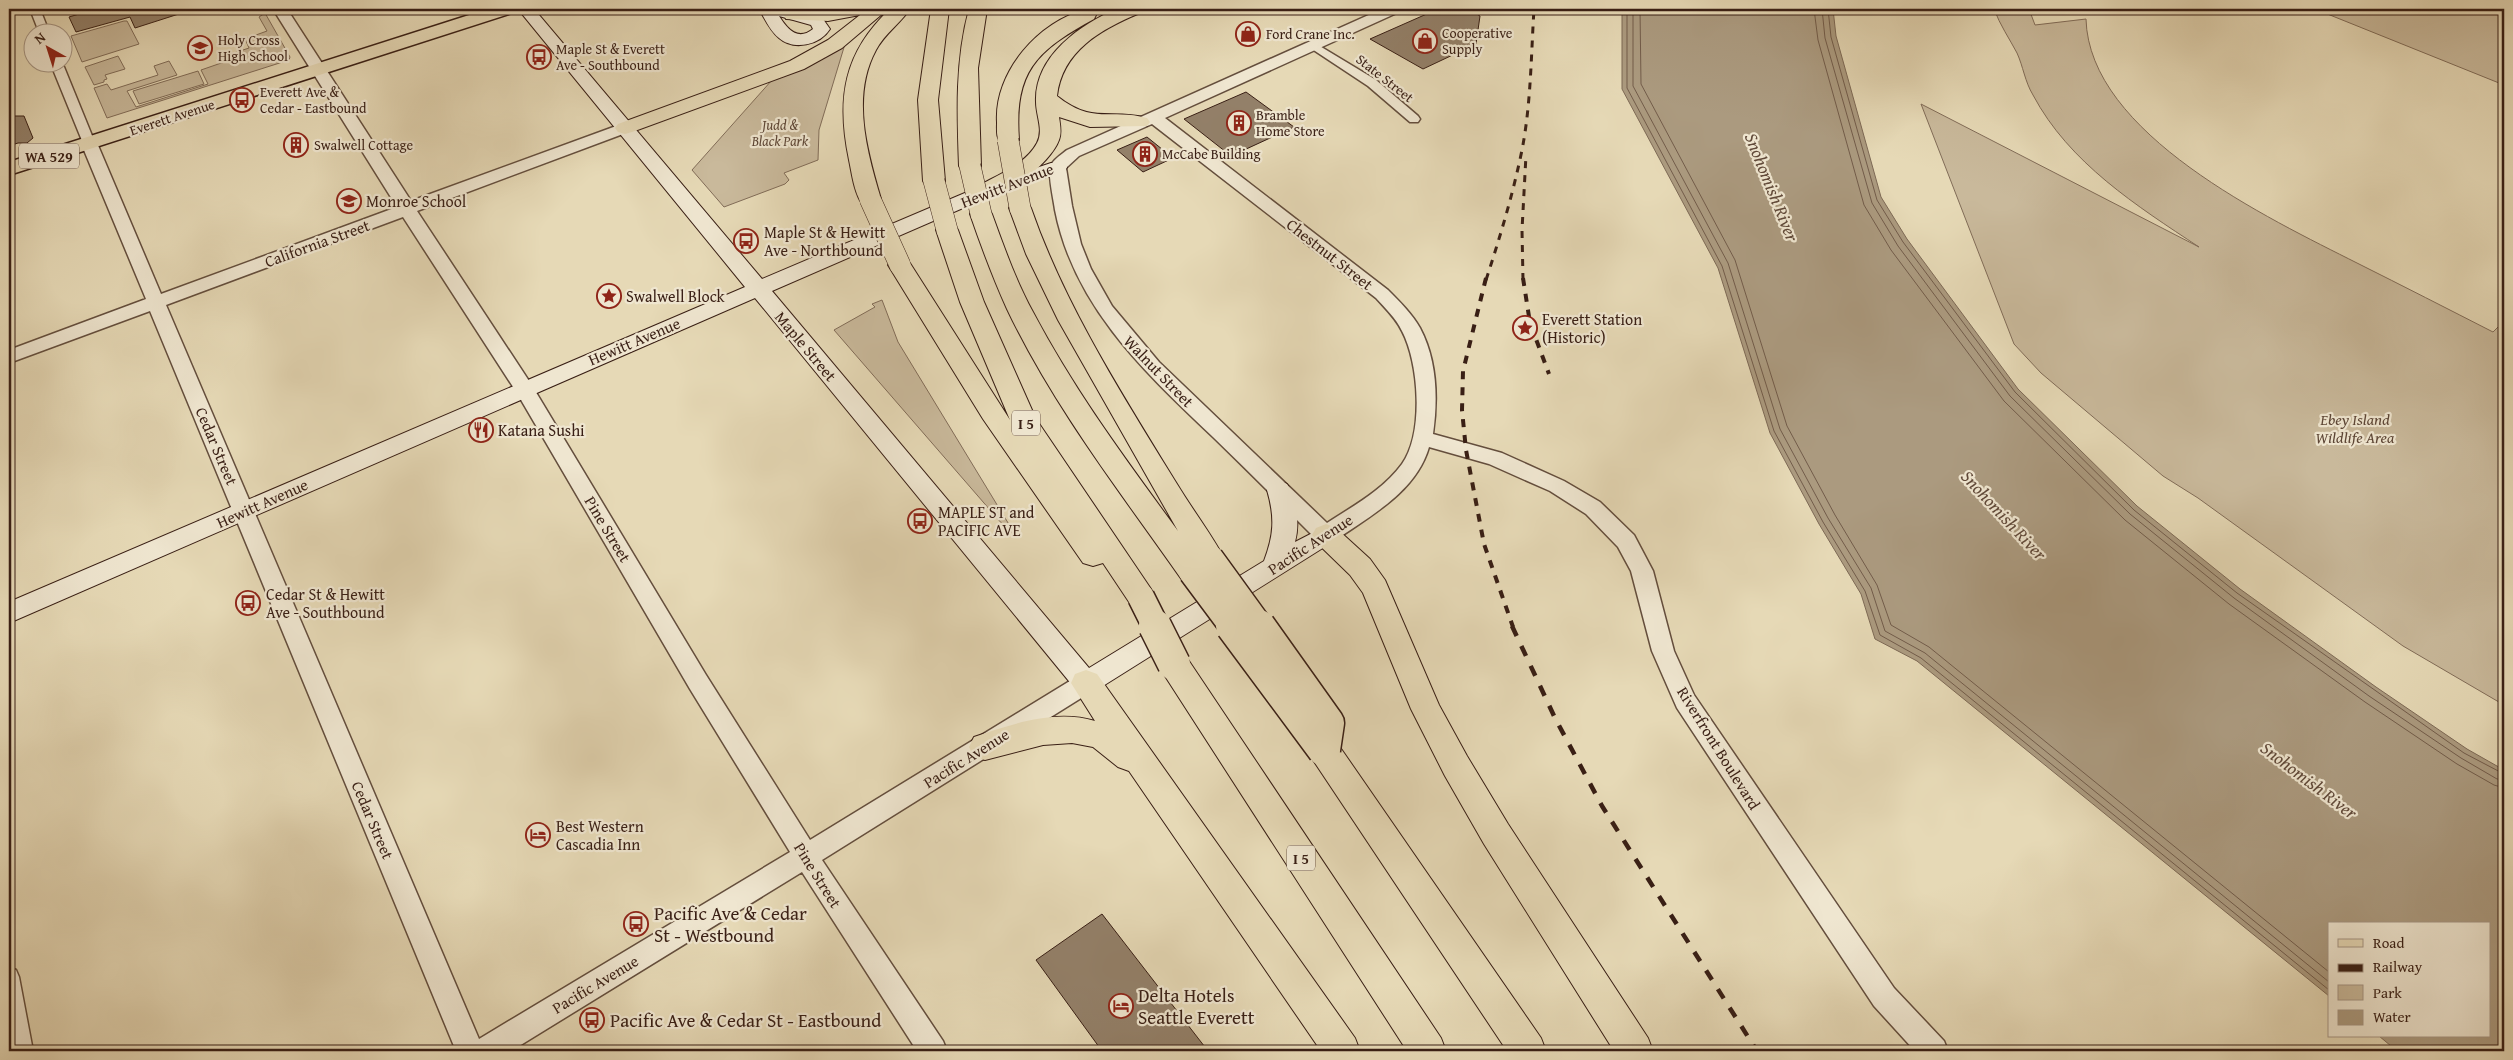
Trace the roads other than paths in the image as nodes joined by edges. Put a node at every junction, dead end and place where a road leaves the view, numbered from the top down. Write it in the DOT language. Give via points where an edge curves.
graph roads {
  1 [pos="35,9"];
  2 [pos="280,9"];
  3 [pos="506,9"];
  4 [pos="526,9"];
  5 [pos="767,9"];
  6 [pos="774,9"];
  7 [pos="861,9"];
  8 [pos="879,9"];
  9 [pos="901,9"];
  10 [pos="940,9"];
  11 [pos="978,9"];
  12 [pos="1101,9"];
  13 [pos="1133,9"];
  14 [pos="1394,9"];
  15 [pos="793,16"];
  16 [pos="40,22"];
  17 [pos="1313,45"];
  18 [pos="317,70"];
  19 [pos="60,72"];
  20 [pos="1046,98"];
  21 [pos="1147,119"];
  22 [pos="1414,119"];
  23 [pos="625,128"];
  24 [pos="89,143"];
  25 [pos="1058,167"];
  26 [pos="9,169"];
  27 [pos="984,202"];
  28 [pos="409,208"];
  29 [pos="758,288"];
  30 [pos="157,302"];
  31 [pos="9,357"];
  32 [pos="524,389"];
  33 [pos="1422,438"];
  34 [pos="1279,490"];
  35 [pos="244,511"];
  36 [pos="1326,535"];
  37 [pos="1201,565"];
  38 [pos="1274,568"];
  39 [pos="1136,601"];
  40 [pos="9,613"];
  41 [pos="1086,683"];
  42 [pos="985,747"];
  43 [pos="1148,772"];
  44 [pos="806,856"];
  45 [pos="9,978"];
  46 [pos="22,1051"];
  47 [pos="470,1051"];
  48 [pos="485,1051"];
  49 [pos="933,1051"];
  50 [pos="1342,1051"];
  51 [pos="1428,1051"];
  52 [pos="1528,1051"];
  53 [pos="1635,1051"];
  54 [pos="1934,1051"];
  1 -- 16 [label="street"];
  2 -- 18 [label="street, Pine Street"];
  3 -- 18 [label="main road, Everett Avenue / WA 529"];
  4 -- 23 [label="main road, Maple Street"];
  5 -- 15 [label="main road" via="789,39 813,37 822,29 817,22"];
  6 -- 15 [label="main road"];
  7 -- 15 [label="highway" via="828,15"];
  8 -- 23 [label="highway" via="835,44 797,65"];
  9 -- 39 [label="highway, bridge" via="868,45 854,85 852,106 857,156 870,199 900,265 948,346 1036,480"];
  10 -- 39 [label="highway, I 5, bridge" via="928,100 934,181 946,230 972,302 1024,422"];
  11 -- 27 [label="highway, bridge" via="969,40 965,82 970,166"];
  12 -- 37 [label="highway, bridge" via="1048,39 1021,67 1011,87 1006,107 1008,140 1020,208 1030,241 1056,296 1173,503"];
  13 -- 20 [label="highway" via="1094,28 1069,47 1058,62"];
  14 -- 17 [label="street, Hewitt Avenue"];
  17 -- 21 [label="street, Hewitt Avenue"];
  17 -- 22 [label="street, State Street" via="1372,83"];
  18 -- 24 [label="main road, Everett Avenue / WA 529"];
  18 -- 28 [label="street, Pine Street"];
  19 -- 24 [label="street, Cedar Street"];
  20 -- 21 [label="highway" via="1061,112 1080,120"];
  20 -- 27 [label="highway" via="1050,140 1041,154"];
  21 -- 25 [label="street, Hewitt Avenue" via="1073,154"];
  21 -- 33 [label="street, Chestnut Street" via="1382,294 1396,308 1411,330 1418,350 1426,394"];
  23 -- 28 [label="street, California Street"];
  23 -- 29 [label="main road, Maple Street"];
  24 -- 26 [label="main road, Everett Avenue / WA 529"];
  24 -- 30 [label="street, Cedar Street"];
  25 -- 27 [label="main road, Hewitt Avenue" via="1024,180"];
  25 -- 34 [label="street, Walnut Street" via="1064,214 1075,252 1110,318 1158,372"];
  27 -- 29 [label="main road, Hewitt Avenue" via="844,251"];
  27 -- 37 [label="highway" via="990,244 1037,344 1093,431"];
  28 -- 30 [label="street, California Street"];
  28 -- 32 [label="street, Pine Street"];
  29 -- 32 [label="main road, Hewitt Avenue"];
  29 -- 41 [label="main road, Maple Street"];
  30 -- 31 [label="street, California Street"];
  30 -- 35 [label="street, Cedar Street"];
  32 -- 35 [label="main road, Hewitt Avenue"];
  32 -- 44 [label="street, Pine Street" via="698,682"];
  33 -- 36 [label="street, Pacific Avenue" via="1410,467 1393,488"];
  33 -- 54 [label="street, Riverfront Boulevard" via="1496,458 1558,486 1593,508 1626,541 1642,571 1664,650 1685,701 1884,997"];
  34 -- 36 [label="street, Walnut Street"];
  34 -- 38 [label="main road" via="1287,512 1287,532"];
  35 -- 40 [label="main road, Hewitt Avenue"];
  35 -- 47 [label="street, Cedar Street"];
  36 -- 38 [label="main road, Pacific Avenue"];
  36 -- 53 [label="highway" via="1360,567 1374,588 1426,709 1456,766"];
  37 -- 52 [label="highway, bridge"];
  38 -- 41 [label="main road, Pacific Avenue"];
  39 -- 51 [label="highway, I 5, bridge"];
  41 -- 42 [label="street, Pacific Avenue"];
  41 -- 43 [label="highway"];
  42 -- 43 [label="highway" via="1041,732 1075,731 1101,736"];
  42 -- 44 [label="street, Pacific Avenue"];
  43 -- 50 [label="highway"];
  44 -- 48 [label="street, Pacific Avenue"];
  44 -- 49 [label="street, Pine Street"];
  45 -- 46 [label="street"];
}
